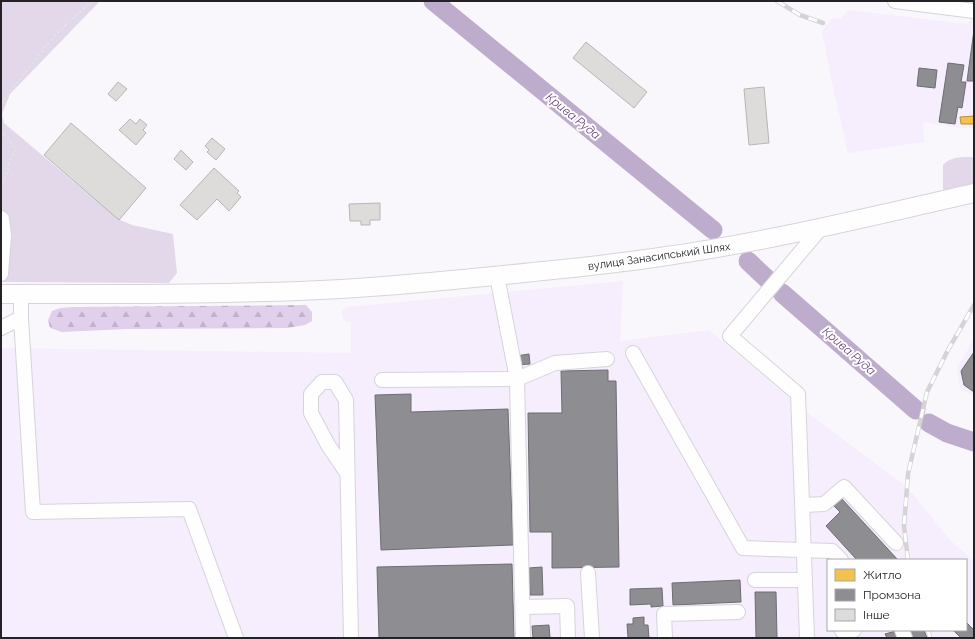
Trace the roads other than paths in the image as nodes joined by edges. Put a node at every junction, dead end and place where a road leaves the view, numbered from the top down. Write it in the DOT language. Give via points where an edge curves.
graph roads {
  1 [pos="895,1"];
  2 [pos="952,5"];
  3 [pos="974,11"];
  4 [pos="974,193"];
  5 [pos="1,218"];
  6 [pos="820,229"];
  7 [pos="1,274"];
  8 [pos="497,276"];
  9 [pos="1,294"];
  10 [pos="21,294"];
  11 [pos="21,318"];
  12 [pos="1,328"];
  13 [pos="633,354"];
  14 [pos="607,359"];
  15 [pos="517,379"];
  16 [pos="382,380"];
  17 [pos="347,473"];
  18 [pos="803,505"];
  19 [pos="896,543"];
  20 [pos="804,550"];
  21 [pos="840,559"];
  22 [pos="588,573"];
  23 [pos="755,580"];
  24 [pos="805,580"];
  25 [pos="522,608"];
  26 [pos="738,612"];
  27 [pos="236,638"];
  28 [pos="351,638"];
  29 [pos="523,638"];
  30 [pos="568,638"];
  31 [pos="592,638"];
  32 [pos="665,638"];
  33 [pos="807,638"];
  1 -- 2 [label="street"];
  2 -- 3 [label="street"];
  4 -- 6 [label="main road, вулиця Занасипський Шлях"];
  5 -- 7 [label="street" via="4,235"];
  6 -- 8 [label="main road, вулиця Занасипський Шлях" via="714,249"];
  6 -- 18 [label="street" via="730,336 798,394"];
  8 -- 10 [label="main road, вулиця Занасипський Шлях" via="340,289 164,294"];
  8 -- 15 [label="street"];
  9 -- 10 [label="main road, вулиця Занасипський Шлях"];
  10 -- 11 [label="street"];
  11 -- 12 [label="street"];
  11 -- 27 [label="street" via="33,512 189,509"];
  13 -- 20 [label="street" via="743,548"];
  14 -- 15 [label="street" via="555,363"];
  15 -- 16 [label="street"];
  15 -- 25 [label="street"];
  17 -- 17 [label="street" via="346,400 335,382 322,382 311,394 311,413"];
  17 -- 28 [label="street"];
  18 -- 19 [label="street" via="824,504 844,487"];
  18 -- 20 [label="street"];
  20 -- 21 [label="street" via="832,551"];
  20 -- 24 [label="street"];
  22 -- 31 [label="street"];
  23 -- 24 [label="street"];
  24 -- 33 [label="street"];
  25 -- 29 [label="street"];
  25 -- 30 [label="street" via="567,606"];
  26 -- 32 [label="street" via="664,614"];
}
